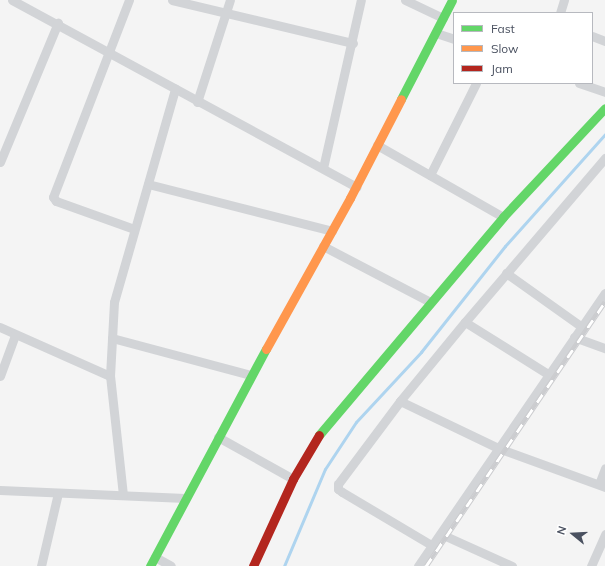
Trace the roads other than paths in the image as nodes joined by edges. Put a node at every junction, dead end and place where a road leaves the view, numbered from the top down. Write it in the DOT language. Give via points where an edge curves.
graph roads {
  1 [pos="12,0"];
  2 [pos="129,0"];
  3 [pos="172,0"];
  4 [pos="230,0"];
  5 [pos="361,0"];
  6 [pos="406,0"];
  7 [pos="452,0"];
  8 [pos="564,0"];
  9 [pos="560,12"];
  10 [pos="226,14"];
  11 [pos="442,18"];
  12 [pos="58,23"];
  13 [pos="436,33"];
  14 [pos="593,36"];
  15 [pos="453,39"];
  16 [pos="605,41"];
  17 [pos="353,43"];
  18 [pos="109,53"];
  19 [pos="476,84"];
  20 [pos="582,84"];
  21 [pos="175,89"];
  22 [pos="605,92"];
  23 [pos="197,102"];
  24 [pos="605,108"];
  25 [pos="378,145"];
  26 [pos="605,158"];
  27 [pos="0,162"];
  28 [pos="323,168"];
  29 [pos="430,175"];
  30 [pos="148,184"];
  31 [pos="356,187"];
  32 [pos="504,217"];
  33 [pos="134,229"];
  34 [pos="332,231"];
  35 [pos="323,246"];
  36 [pos="506,273"];
  37 [pos="605,293"];
  38 [pos="430,302"];
  39 [pos="465,322"];
  40 [pos="0,327"];
  41 [pos="582,327"];
  42 [pos="15,335"];
  43 [pos="574,337"];
  44 [pos="112,338"];
  45 [pos="605,348"];
  46 [pos="548,374"];
  47 [pos="251,375"];
  48 [pos="0,376"];
  49 [pos="110,376"];
  50 [pos="400,401"];
  51 [pos="218,437"];
  52 [pos="498,448"];
  53 [pos="605,468"];
  54 [pos="293,479"];
  55 [pos="602,486"];
  56 [pos="0,490"];
  57 [pos="58,493"];
  58 [pos="123,495"];
  59 [pos="185,498"];
  60 [pos="441,534"];
  61 [pos="605,534"];
  62 [pos="433,546"];
  63 [pos="155,557"];
  64 [pos="41,566"];
  65 [pos="150,566"];
  66 [pos="171,566"];
  67 [pos="253,566"];
  68 [pos="418,566"];
  69 [pos="512,566"];
  70 [pos="591,566"];
  1 -- 12 [label="street"];
  2 -- 18 [label="street"];
  3 -- 10 [label="street"];
  4 -- 10 [label="street"];
  5 -- 17 [label="street"];
  6 -- 11 [label="street"];
  7 -- 11 [label="street"];
  8 -- 9 [label="street"];
  10 -- 17 [label="street"];
  10 -- 23 [label="street"];
  11 -- 13 [label="street"];
  12 -- 18 [label="street"];
  12 -- 27 [label="street"];
  13 -- 15 [label="street"];
  13 -- 25 [label="street"];
  14 -- 16 [label="street"];
  17 -- 28 [label="street"];
  18 -- 21 [label="street"];
  18 -- 33 [label="street" via="53,198"];
  19 -- 29 [label="street"];
  20 -- 22 [label="street"];
  21 -- 23 [label="street"];
  21 -- 30 [label="street"];
  23 -- 28 [label="street"];
  24 -- 32 [label="street"];
  25 -- 29 [label="street"];
  25 -- 31 [label="street"];
  26 -- 36 [label="street"];
  28 -- 31 [label="street"];
  29 -- 32 [label="street"];
  30 -- 33 [label="street"];
  30 -- 34 [label="street"];
  31 -- 34 [label="street"];
  32 -- 38 [label="street"];
  33 -- 44 [label="street" via="114,302"];
  34 -- 35 [label="street"];
  35 -- 38 [label="street"];
  35 -- 47 [label="street"];
  36 -- 39 [label="street"];
  36 -- 41 [label="street"];
  37 -- 41 [label="street"];
  38 -- 54 [label="street" via="325,425"];
  39 -- 46 [label="street"];
  39 -- 50 [label="street"];
  40 -- 42 [label="street"];
  41 -- 43 [label="street"];
  42 -- 48 [label="street"];
  42 -- 49 [label="street"];
  43 -- 45 [label="street"];
  43 -- 46 [label="street"];
  44 -- 47 [label="street"];
  44 -- 49 [label="street"];
  46 -- 52 [label="street"];
  47 -- 51 [label="street"];
  49 -- 58 [label="street"];
  50 -- 52 [label="street"];
  50 -- 62 [label="street" via="340,478 338,489"];
  51 -- 54 [label="street"];
  51 -- 59 [label="street"];
  52 -- 55 [label="street"];
  52 -- 60 [label="street"];
  53 -- 55 [label="street"];
  54 -- 67 [label="street"];
  56 -- 57 [label="street"];
  57 -- 58 [label="street"];
  57 -- 64 [label="street"];
  58 -- 59 [label="street"];
  59 -- 63 [label="street"];
  60 -- 62 [label="street"];
  60 -- 69 [label="street"];
  61 -- 70 [label="street"];
  62 -- 68 [label="street"];
  63 -- 65 [label="street"];
  63 -- 66 [label="street"];
}
